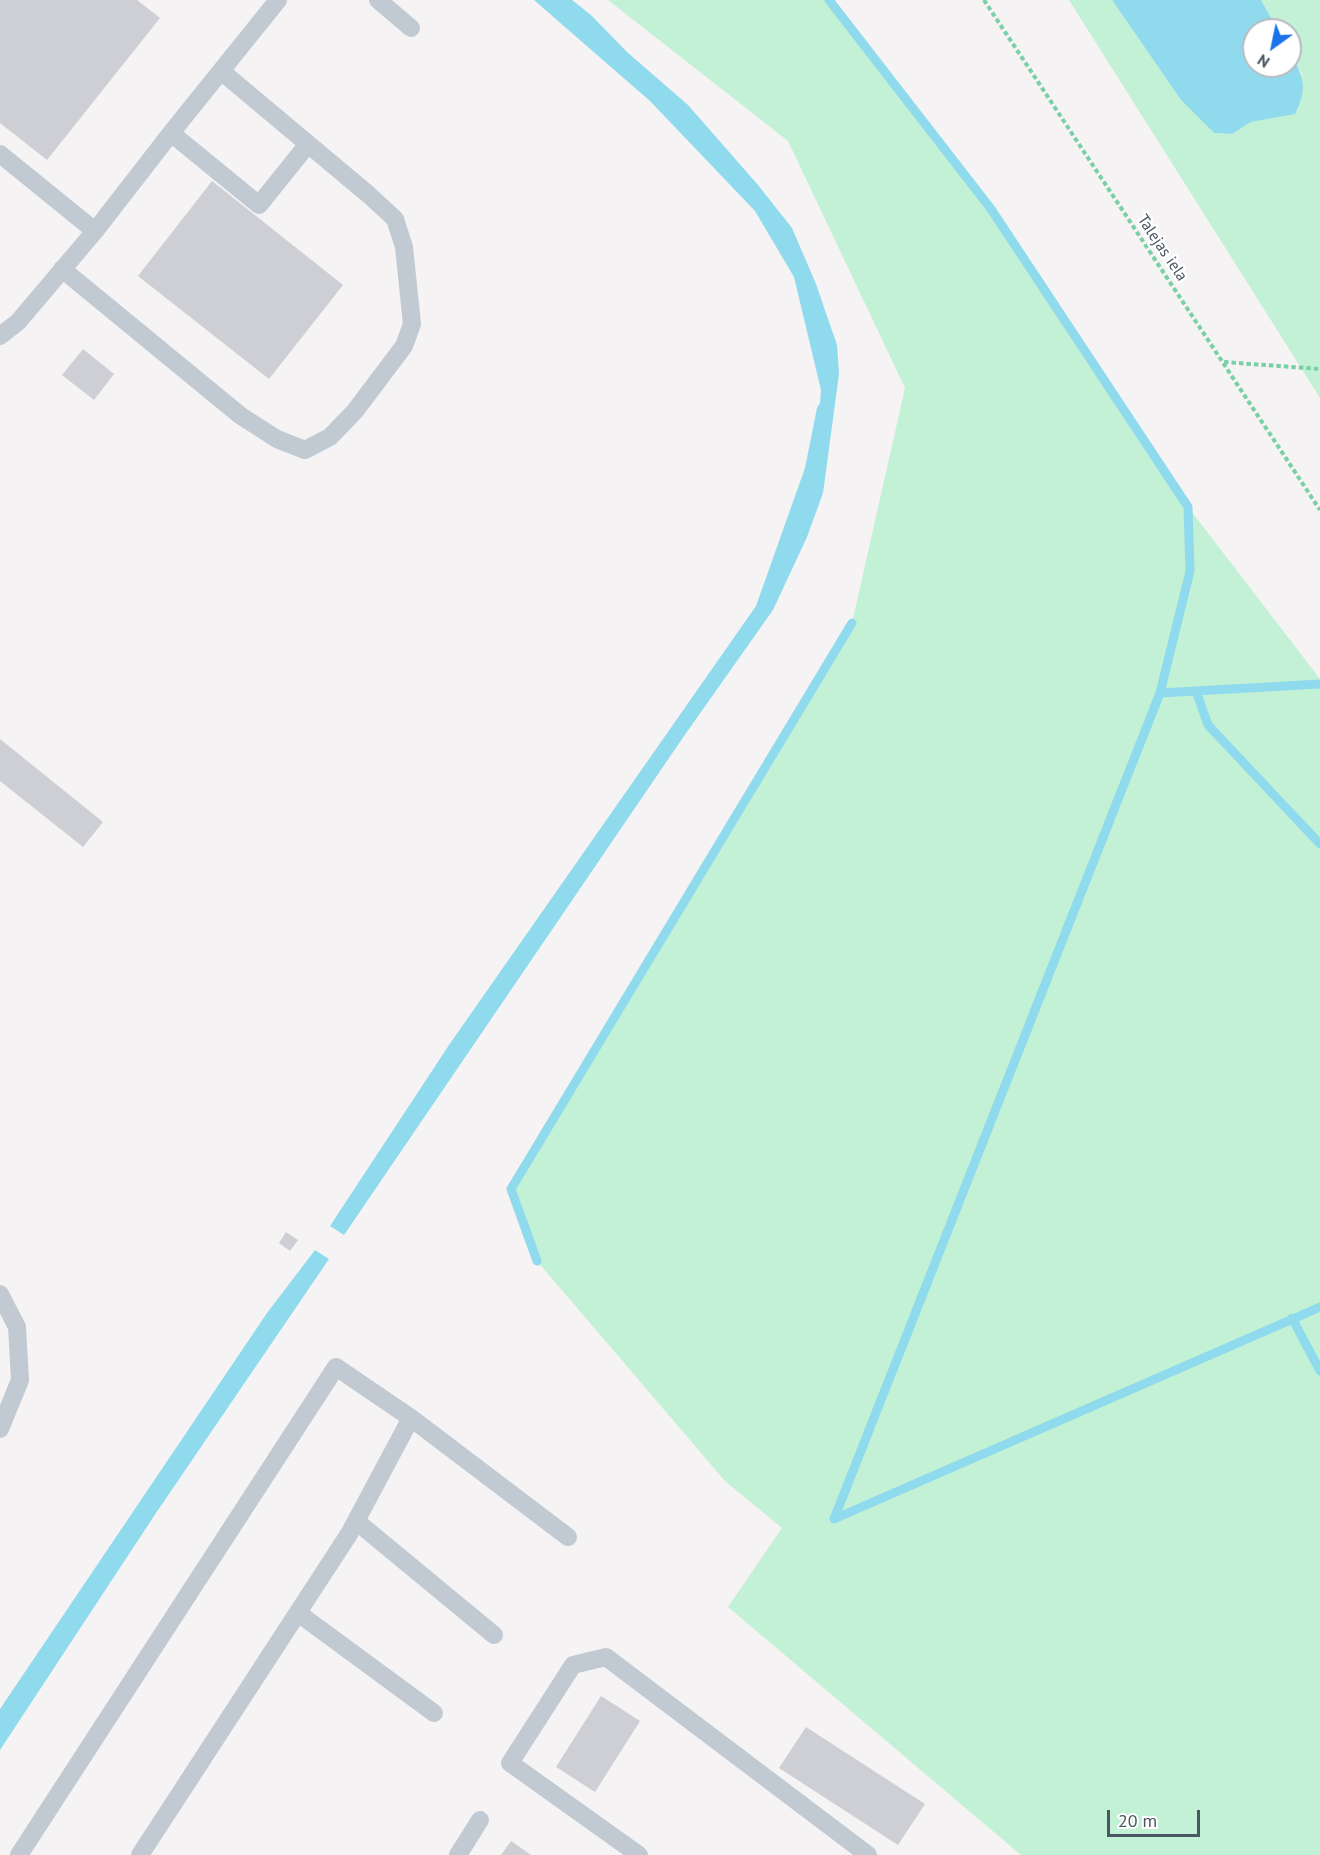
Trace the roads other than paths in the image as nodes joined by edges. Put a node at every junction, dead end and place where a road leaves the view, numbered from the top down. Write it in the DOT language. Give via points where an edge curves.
graph roads {
  1 [pos="278,0"];
  2 [pos="378,0"];
  3 [pos="411,28"];
  4 [pos="221,71"];
  5 [pos="171,133"];
  6 [pos="308,144"];
  7 [pos="0,154"];
  8 [pos="95,231"];
  9 [pos="62,269"];
  10 [pos="0,336"];
  11 [pos="0,1294"];
  12 [pos="411,1418"];
  13 [pos="0,1429"];
  14 [pos="356,1521"];
  15 [pos="568,1537"];
  16 [pos="298,1613"];
  17 [pos="494,1635"];
  18 [pos="434,1713"];
  19 [pos="480,1820"];
  20 [pos="19,1855"];
  21 [pos="140,1855"];
  22 [pos="458,1855"];
  23 [pos="639,1855"];
  24 [pos="868,1855"];
  1 -- 4 [label="lane"];
  2 -- 3 [label="lane"];
  4 -- 5 [label="lane"];
  4 -- 6 [label="lane"];
  5 -- 6 [label="lane" via="259,205"];
  5 -- 8 [label="lane"];
  6 -- 9 [label="lane" via="395,219 404,247 412,324 404,346 355,411 330,437 305,450 277,439 241,416"];
  7 -- 8 [label="lane"];
  8 -- 9 [label="lane"];
  9 -- 10 [label="lane" via="18,322"];
  11 -- 13 [label="lane" via="17,1327 20,1380"];
  12 -- 14 [label="lane"];
  12 -- 15 [label="lane"];
  12 -- 20 [label="lane" via="336,1367"];
  14 -- 16 [label="lane"];
  14 -- 17 [label="lane"];
  16 -- 18 [label="lane"];
  16 -- 21 [label="lane"];
  19 -- 22 [label="lane"];
  23 -- 24 [label="lane" via="510,1763 573,1665 606,1657"];
}
